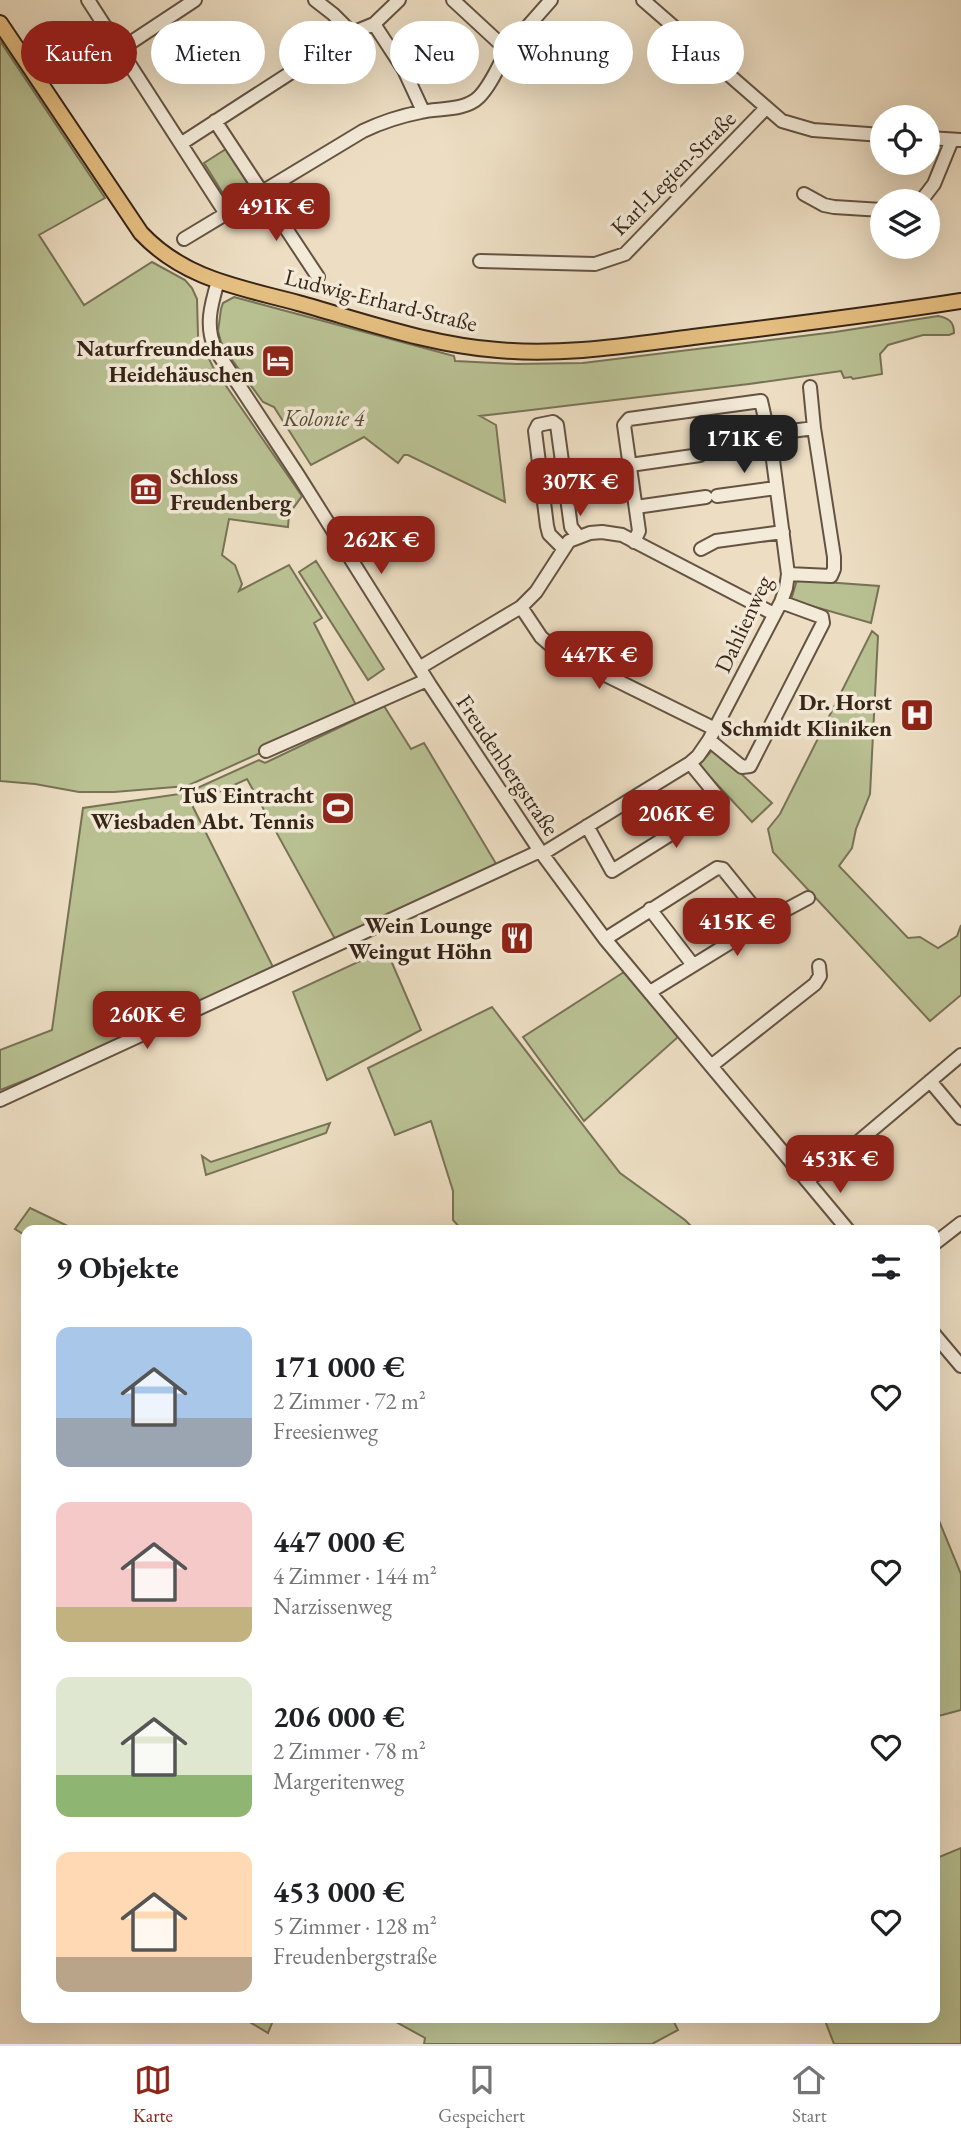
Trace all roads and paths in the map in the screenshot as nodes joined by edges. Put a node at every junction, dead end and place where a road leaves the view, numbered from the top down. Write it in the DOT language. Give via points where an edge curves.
graph roads {
  1 [pos="88,0"];
  2 [pos="195,0"];
  3 [pos="315,0"];
  4 [pos="400,0"];
  5 [pos="453,0"];
  6 [pos="551,0"];
  7 [pos="650,2"];
  8 [pos="102,21"];
  9 [pos="340,21"];
  10 [pos="533,21"];
  11 [pos="376,22"];
  12 [pos="0,23"];
  13 [pos="376,27"];
  14 [pos="493,37"];
  15 [pos="137,38"];
  16 [pos="137,74"];
  17 [pos="493,74"];
  18 [pos="279,80"];
  19 [pos="766,108"];
  20 [pos="423,111"];
  21 [pos="215,121"];
  22 [pos="870,134"];
  23 [pos="956,140"];
  24 [pos="182,143"];
  25 [pos="930,189"];
  26 [pos="262,191"];
  27 [pos="804,194"];
  28 [pos="870,208"];
  29 [pos="226,214"];
  30 [pos="184,239"];
  31 [pos="480,261"];
  32 [pos="318,277"];
  33 [pos="218,281"];
  34 [pos="961,301"];
  35 [pos="810,387"];
  36 [pos="814,428"];
  37 [pos="770,439"];
  38 [pos="630,465"];
  39 [pos="776,488"];
  40 [pos="636,507"];
  41 [pos="783,532"];
  42 [pos="578,536"];
  43 [pos="634,542"];
  44 [pos="563,548"];
  45 [pos="701,549"];
  46 [pos="788,573"];
  47 [pos="781,602"];
  48 [pos="521,607"];
  49 [pos="774,614"];
  50 [pos="419,668"];
  51 [pos="427,680"];
  52 [pos="712,734"];
  53 [pos="266,751"];
  54 [pos="690,763"];
  55 [pos="587,826"];
  56 [pos="541,852"];
  57 [pos="808,898"];
  58 [pos="650,909"];
  59 [pos="765,922"];
  60 [pos="605,939"];
  61 [pos="693,965"];
  62 [pos="819,966"];
  63 [pos="650,992"];
  64 [pos="961,1055"];
  65 [pos="711,1066"];
  66 [pos="930,1081"];
  67 [pos="0,1100"];
  68 [pos="961,1118"];
  69 [pos="807,1181"];
  70 [pos="961,1223"];
  71 [pos="844,1225"];
  72 [pos="940,1239"];
  73 [pos="940,1341"];
  74 [pos="961,1366"];
  1 -- 8 [label="street"];
  2 -- 15 [label="street"];
  3 -- 9 [label="street"];
  4 -- 11 [label="street"];
  5 -- 14 [label="street"];
  6 -- 10 [label="street"];
  7 -- 19 [label="street"];
  12 -- 33 [label="main road, Ludwig-Erhard-Straße" via="141,233 178,264"];
  13 -- 20 [label="street"];
  16 -- 24 [label="street"];
  17 -- 20 [label="street" via="475,101"];
  18 -- 21 [label="street"];
  19 -- 22 [label="street" via="797,127"];
  19 -- 31 [label="street, Karl-Legien-Straße" via="625,254 595,264"];
  20 -- 26 [label="street" via="363,131"];
  21 -- 24 [label="street"];
  21 -- 26 [label="street"];
  23 -- 25 [label="street"];
  24 -- 29 [label="street"];
  26 -- 29 [label="street"];
  26 -- 32 [label="street"];
  27 -- 28 [label="street" via="824,205"];
  29 -- 30 [label="street"];
  33 -- 34 [label="main road, Ludwig-Erhard-Straße" via="431,339 520,352 589,349"];
  33 -- 50 [label="street, Freudenbergstraße" via="209,317 215,349"];
  35 -- 36 [label="street"];
  36 -- 37 [label="street"];
  36 -- 46 [label="street" via="834,573 829,577"];
  37 -- 38 [label="street"];
  37 -- 38 [label="street, Dahlienweg" via="761,401 629,419 624,425"];
  37 -- 39 [label="street, Dahlienweg"];
  38 -- 40 [label="street"];
  39 -- 40 [label="street"];
  39 -- 41 [label="street, Dahlienweg"];
  40 -- 43 [label="street" via="639,531"];
  41 -- 45 [label="street" via="716,541"];
  41 -- 46 [label="street, Dahlienweg"];
  42 -- 43 [label="street" via="602,532"];
  42 -- 44 [label="street"];
  42 -- 44 [label="street" via="571,527 557,425 538,425 547,526"];
  43 -- 49 [label="street"];
  44 -- 48 [label="street" via="536,592"];
  46 -- 47 [label="street, Dahlienweg"];
  47 -- 49 [label="street, Dahlienweg"];
  47 -- 52 [label="street" via="821,617 823,623 750,766 742,767"];
  48 -- 50 [label="street"];
  48 -- 52 [label="street" via="541,638 557,651"];
  49 -- 52 [label="street, Dahlienweg"];
  50 -- 51 [label="street, Freudenbergstraße"];
  51 -- 53 [label="street"];
  51 -- 56 [label="street, Freudenbergstraße"];
  52 -- 54 [label="street, Dahlienweg"];
  54 -- 55 [label="street, Dahlienweg"];
  54 -- 55 [label="street" via="722,802 612,871"];
  55 -- 56 [label="street, Dahlienweg"];
  56 -- 60 [label="street, Freudenbergstraße"];
  56 -- 67 [label="street, Dahlienweg"];
  57 -- 59 [label="street"];
  58 -- 59 [label="street" via="720,867"];
  58 -- 60 [label="street"];
  58 -- 61 [label="street"];
  59 -- 61 [label="street"];
  60 -- 63 [label="street, Freudenbergstraße"];
  61 -- 63 [label="street"];
  62 -- 65 [label="street" via="820,976 814,984"];
  63 -- 65 [label="street, Freudenbergstraße"];
  64 -- 66 [label="street"];
  65 -- 69 [label="street, Freudenbergstraße"];
  66 -- 68 [label="street"];
  66 -- 69 [label="street"];
  69 -- 71 [label="street, Freudenbergstraße"];
  70 -- 72 [label="street"];
  73 -- 74 [label="street"];
}
